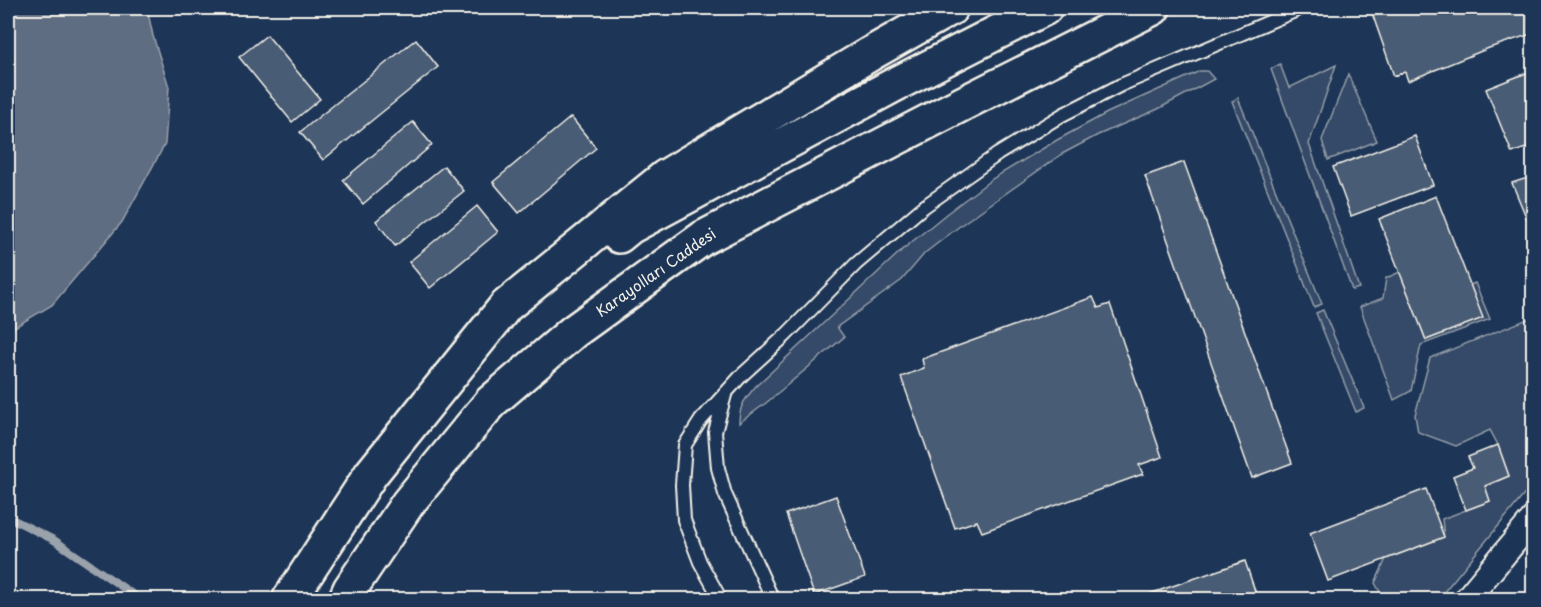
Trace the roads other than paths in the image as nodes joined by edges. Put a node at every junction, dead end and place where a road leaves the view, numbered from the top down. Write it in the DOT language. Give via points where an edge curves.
graph roads {
  1 [pos="951,8"];
  2 [pos="1044,8"];
  3 [pos="1153,8"];
  4 [pos="1302,8"];
  5 [pos="454,370"];
  6 [pos="725,393"];
  7 [pos="1533,518"];
  8 [pos="289,600"];
  9 [pos="345,600"];
  10 [pos="721,600"];
  11 [pos="773,600"];
  12 [pos="1466,600"];
  1 -- 5 [label="main road" via="665,177 506,306"];
  2 -- 5 [label="main road" via="630,227"];
  3 -- 9 [label="main road, Karayolları Caddesi" via="703,238 573,332 491,402 408,503"];
  4 -- 6 [label="lane" via="1121,85 998,154 922,208 856,264"];
  5 -- 8 [label="main road" via="371,474"];
  6 -- 10 [label="lane" via="685,445 682,485 684,520 700,562"];
  6 -- 11 [label="lane" via="715,432 717,468 728,503"];
  7 -- 12 [label="street"];
}
